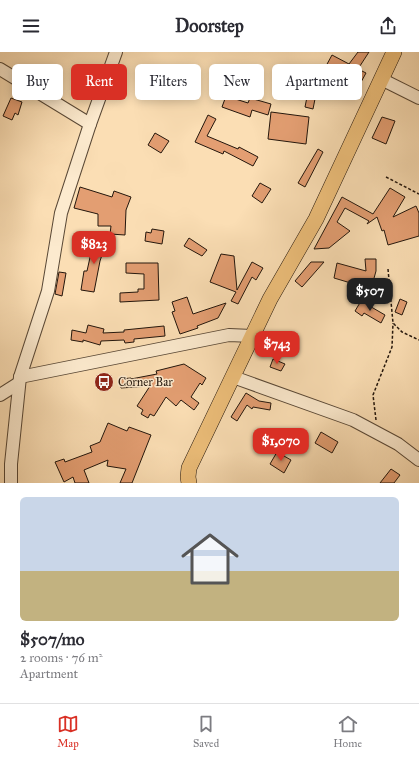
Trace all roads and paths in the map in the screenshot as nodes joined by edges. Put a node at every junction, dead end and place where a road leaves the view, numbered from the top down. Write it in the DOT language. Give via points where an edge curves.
graph roads {
  1 [pos="116,52"];
  2 [pos="394,52"];
  3 [pos="0,69"];
  4 [pos="381,79"];
  5 [pos="419,98"];
  6 [pos="90,124"];
  7 [pos="386,177"];
  8 [pos="419,194"];
  9 [pos="388,269"];
  10 [pos="393,323"];
  11 [pos="252,336"];
  12 [pos="419,340"];
  13 [pos="233,378"];
  14 [pos="19,380"];
  15 [pos="0,395"];
  16 [pos="378,433"];
  17 [pos="419,460"];
  18 [pos="11,483"];
  19 [pos="189,483"];
  1 -- 6 [label="street"];
  2 -- 4 [label="main road"];
  3 -- 6 [label="street"];
  4 -- 5 [label="street"];
  4 -- 11 [label="main road" via="316,219"];
  6 -- 14 [label="street" via="61,213 48,291"];
  7 -- 8 [label="path"];
  9 -- 10 [label="path"];
  10 -- 12 [label="path" via="402,332"];
  10 -- 16 [label="path" via="392,347 373,395"];
  11 -- 13 [label="main road"];
  11 -- 14 [label="street" via="229,335"];
  13 -- 16 [label="street" via="353,420"];
  13 -- 19 [label="main road" via="189,468"];
  14 -- 15 [label="street"];
  14 -- 18 [label="street"];
  16 -- 17 [label="street"];
}
